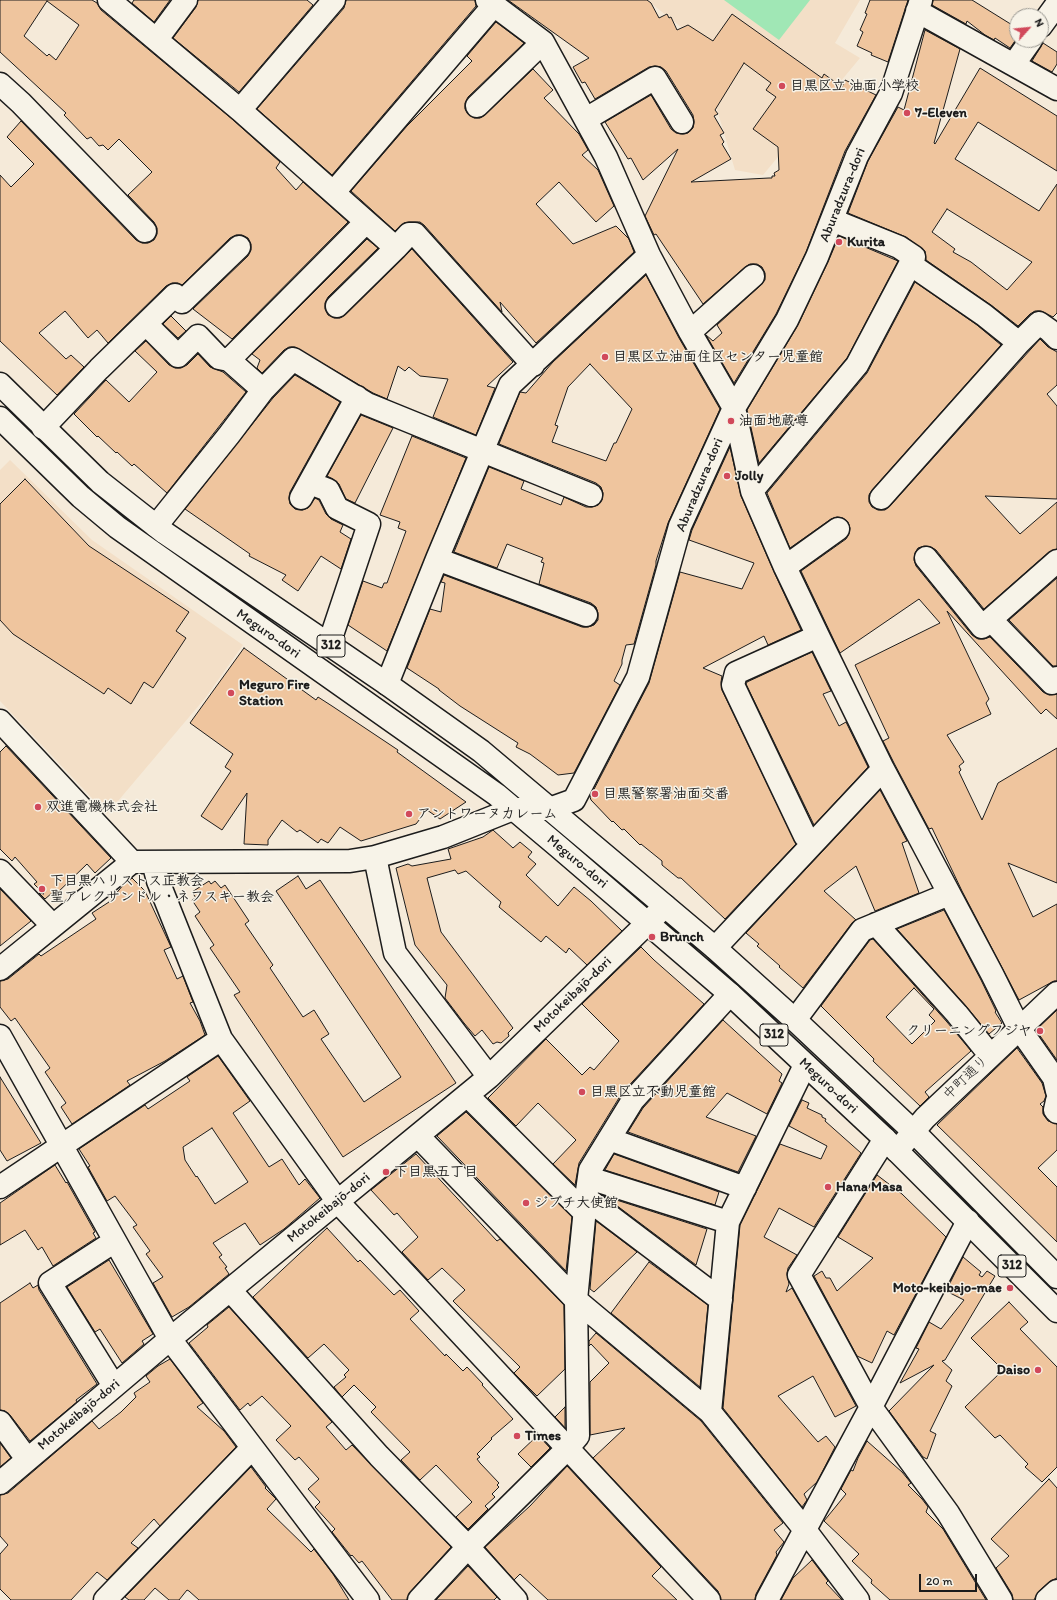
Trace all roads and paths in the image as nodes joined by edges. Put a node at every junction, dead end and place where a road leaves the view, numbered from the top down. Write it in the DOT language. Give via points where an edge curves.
graph roads {
  1 [pos="109,0"];
  2 [pos="186,0"];
  3 [pos="334,0"];
  4 [pos="497,4"];
  5 [pos="1057,4"];
  6 [pos="919,5"];
  7 [pos="1049,15"];
  8 [pos="157,39"];
  9 [pos="543,42"];
  10 [pos="1025,48"];
  11 [pos="1014,64"];
  12 [pos="0,84"];
  13 [pos="1057,89"];
  14 [pos="477,106"];
  15 [pos="240,110"];
  16 [pos="586,119"];
  17 [pos="682,122"];
  18 [pos="334,192"];
  19 [pos="832,220"];
  20 [pos="366,222"];
  21 [pos="145,231"];
  22 [pos="239,247"];
  23 [pos="396,248"];
  24 [pos="649,255"];
  25 [pos="910,264"];
  26 [pos="753,276"];
  27 [pos="337,306"];
  28 [pos="146,324"];
  29 [pos="1054,330"];
  30 [pos="690,332"];
  31 [pos="1020,343"];
  32 [pos="229,360"];
  33 [pos="532,365"];
  34 [pos="0,384"];
  35 [pos="263,390"];
  36 [pos="357,398"];
  37 [pos="734,408"];
  38 [pos="0,418"];
  39 [pos="43,428"];
  40 [pos="482,452"];
  41 [pos="752,491"];
  42 [pos="591,495"];
  43 [pos="881,498"];
  44 [pos="156,526"];
  45 [pos="838,529"];
  46 [pos="926,558"];
  47 [pos="437,559"];
  48 [pos="1057,562"];
  49 [pos="785,567"];
  50 [pos="586,615"];
  51 [pos="987,623"];
  52 [pos="818,636"];
  53 [pos="329,644"];
  54 [pos="1057,678"];
  55 [pos="387,684"];
  56 [pos="0,721"];
  57 [pos="882,769"];
  58 [pos="513,809"];
  59 [pos="549,809"];
  60 [pos="814,842"];
  61 [pos="375,857"];
  62 [pos="143,862"];
  63 [pos="0,871"];
  64 [pos="949,894"];
  65 [pos="665,906"];
  66 [pos="648,923"];
  67 [pos="876,924"];
  68 [pos="53,926"];
  69 [pos="715,948"];
  70 [pos="0,969"];
  71 [pos="1057,993"];
  72 [pos="730,994"];
  73 [pos="795,1020"];
  74 [pos="1019,1028"];
  75 [pos="0,1036"];
  76 [pos="221,1039"];
  77 [pos="990,1055"];
  78 [pos="805,1065"];
  79 [pos="489,1077"];
  80 [pos="467,1095"];
  81 [pos="1056,1104"];
  82 [pos="913,1131"];
  83 [pos="418,1136"];
  84 [pos="609,1139"];
  85 [pos="60,1145"];
  86 [pos="891,1145"];
  87 [pos="0,1187"];
  88 [pos="745,1188"];
  89 [pos="586,1196"];
  90 [pos="338,1202"];
  91 [pos="968,1221"];
  92 [pos="728,1222"];
  93 [pos="114,1241"];
  94 [pos="1056,1274"];
  95 [pos="230,1290"];
  96 [pos="576,1300"];
  97 [pos="721,1300"];
  98 [pos="1057,1311"];
  99 [pos="170,1339"];
  100 [pos="114,1386"];
  101 [pos="871,1407"];
  102 [pos="710,1412"];
  103 [pos="0,1422"];
  104 [pos="252,1448"];
  105 [pos="567,1449"];
  106 [pos="27,1459"];
  107 [pos="0,1483"];
  108 [pos="805,1530"];
  109 [pos="468,1548"];
  110 [pos="1057,1591"];
  111 [pos="105,1600"];
  112 [pos="368,1600"];
  113 [pos="419,1600"];
  114 [pos="516,1600"];
  115 [pos="709,1600"];
  116 [pos="767,1600"];
  117 [pos="858,1600"];
  118 [pos="1001,1600"];
  119 [pos="1047,1600"];
  1 -- 8 [label="street"];
  2 -- 8 [label="street"];
  3 -- 15 [label="street"];
  4 -- 9 [label="street"];
  4 -- 18 [label="street"];
  5 -- 7 [label="street"];
  6 -- 11 [label="street"];
  6 -- 19 [label="street, Aburadzura-dori" via="891,92 857,156"];
  8 -- 15 [label="street"];
  9 -- 14 [label="street"];
  9 -- 16 [label="street"];
  10 -- 11 [label="street"];
  11 -- 13 [label="street"];
  12 -- 21 [label="street"];
  15 -- 18 [label="street"];
  16 -- 17 [label="street" via="655,78"];
  16 -- 24 [label="street" via="606,157"];
  18 -- 20 [label="street"];
  19 -- 25 [label="street" via="899,247 914,257"];
  19 -- 37 [label="street, Aburadzura-dori" via="787,320"];
  20 -- 23 [label="street"];
  20 -- 32 [label="street"];
  22 -- 28 [label="street" via="182,302 175,295"];
  23 -- 27 [label="street"];
  23 -- 33 [label="street" via="409,234 415,234"];
  24 -- 30 [label="street"];
  24 -- 33 [label="street"];
  25 -- 31 [label="street"];
  25 -- 41 [label="street" via="857,365"];
  26 -- 30 [label="street"];
  28 -- 32 [label="street" via="178,356 198,336 219,358"];
  28 -- 39 [label="street"];
  29 -- 31 [label="street" via="1039,323"];
  30 -- 37 [label="street"];
  31 -- 43 [label="street"];
  32 -- 35 [label="street"];
  33 -- 40 [label="street" via="510,385"];
  34 -- 39 [label="street, Meguro-dori / 312"];
  35 -- 36 [label="street" via="293,359"];
  35 -- 44 [label="street"];
  36 -- 40 [label="street"];
  36 -- 53 [label="street" via="305,490 328,490 337,508 369,524"];
  37 -- 41 [label="street"];
  37 -- 59 [label="street, Aburadzura-dori" via="680,526 638,677 574,800"];
  38 -- 58 [label="street, Meguro-dori / 312" via="81,497 117,528"];
  39 -- 44 [label="street, Meguro-dori / 312" via="100,482"];
  40 -- 42 [label="street"];
  40 -- 47 [label="street"];
  41 -- 49 [label="street"];
  44 -- 53 [label="street, Meguro-dori / 312"];
  45 -- 49 [label="street"];
  46 -- 51 [label="street"];
  47 -- 50 [label="street"];
  47 -- 55 [label="street"];
  48 -- 51 [label="street"];
  49 -- 52 [label="street"];
  51 -- 54 [label="street" via="1052,683"];
  52 -- 57 [label="street"];
  52 -- 60 [label="street" via="736,673 733,685 805,836"];
  53 -- 55 [label="street, Meguro-dori / 312"];
  55 -- 59 [label="street, Meguro-dori / 312" via="481,751"];
  56 -- 62 [label="street"];
  57 -- 60 [label="street"];
  57 -- 64 [label="street"];
  58 -- 59 [label="street, Aburadzura-dori"];
  58 -- 61 [label="street" via="443,837"];
  58 -- 66 [label="street, Meguro-dori / 312"];
  59 -- 65 [label="street, Meguro-dori / 312"];
  60 -- 69 [label="street"];
  61 -- 62 [label="street" via="350,861"];
  61 -- 79 [label="street" via="395,953"];
  62 -- 68 [label="street"];
  62 -- 76 [label="street" via="158,881"];
  63 -- 68 [label="street"];
  64 -- 67 [label="street"];
  64 -- 74 [label="street"];
  65 -- 66 [label="street, Motokeibajō-dori"];
  65 -- 69 [label="street, Meguro-dori / 312"];
  66 -- 72 [label="street, Meguro-dori / 312"];
  66 -- 79 [label="street, Motokeibajō-dori"];
  67 -- 73 [label="street" via="862,930"];
  67 -- 77 [label="street"];
  68 -- 70 [label="street"];
  69 -- 73 [label="street, Meguro-dori / 312"];
  71 -- 74 [label="street, 中町通り"];
  72 -- 78 [label="street, Meguro-dori / 312"];
  72 -- 84 [label="street" via="633,1100"];
  73 -- 82 [label="street, Meguro-dori / 312"];
  74 -- 77 [label="street, 中町通り"];
  74 -- 81 [label="street" via="1054,1078"];
  75 -- 85 [label="street"];
  76 -- 85 [label="street"];
  76 -- 90 [label="street"];
  77 -- 82 [label="street, 中町通り"];
  78 -- 86 [label="street, Meguro-dori / 312"];
  78 -- 88 [label="street"];
  79 -- 80 [label="street, Motokeibajō-dori"];
  80 -- 83 [label="street, Motokeibajō-dori"];
  80 -- 89 [label="street"];
  82 -- 86 [label="street, 中町通り"];
  82 -- 94 [label="street, Meguro-dori / 312"];
  83 -- 90 [label="street, Motokeibajō-dori"];
  83 -- 96 [label="street"];
  84 -- 88 [label="street"];
  84 -- 89 [label="street" via="590,1170"];
  85 -- 87 [label="street"];
  85 -- 93 [label="street"];
  86 -- 91 [label="street, Meguro-dori / 312"];
  86 -- 101 [label="street, 中町通り" via="799,1275"];
  88 -- 92 [label="street"];
  89 -- 92 [label="street"];
  89 -- 96 [label="street"];
  89 -- 97 [label="street"];
  90 -- 95 [label="street, Motokeibajō-dori"];
  90 -- 105 [label="street"];
  91 -- 98 [label="street, Meguro-dori / 312"];
  91 -- 101 [label="street"];
  92 -- 97 [label="street"];
  93 -- 99 [label="street"];
  93 -- 100 [label="street" via="50,1283"];
  95 -- 99 [label="street, Motokeibajō-dori"];
  95 -- 109 [label="street" via="379,1456"];
  96 -- 102 [label="street"];
  96 -- 105 [label="street" via="578,1436"];
  97 -- 102 [label="street"];
  99 -- 100 [label="street, Motokeibajō-dori"];
  99 -- 104 [label="street"];
  100 -- 106 [label="street, Motokeibajō-dori"];
  101 -- 108 [label="street"];
  101 -- 118 [label="street" via="948,1513"];
  102 -- 108 [label="street"];
  103 -- 106 [label="street"];
  104 -- 111 [label="street"];
  104 -- 112 [label="street"];
  105 -- 109 [label="street"];
  105 -- 115 [label="street"];
  106 -- 107 [label="street, Motokeibajō-dori"];
  108 -- 116 [label="street"];
  108 -- 117 [label="street"];
  109 -- 113 [label="street"];
  109 -- 114 [label="street"];
  110 -- 119 [label="street"];
}
